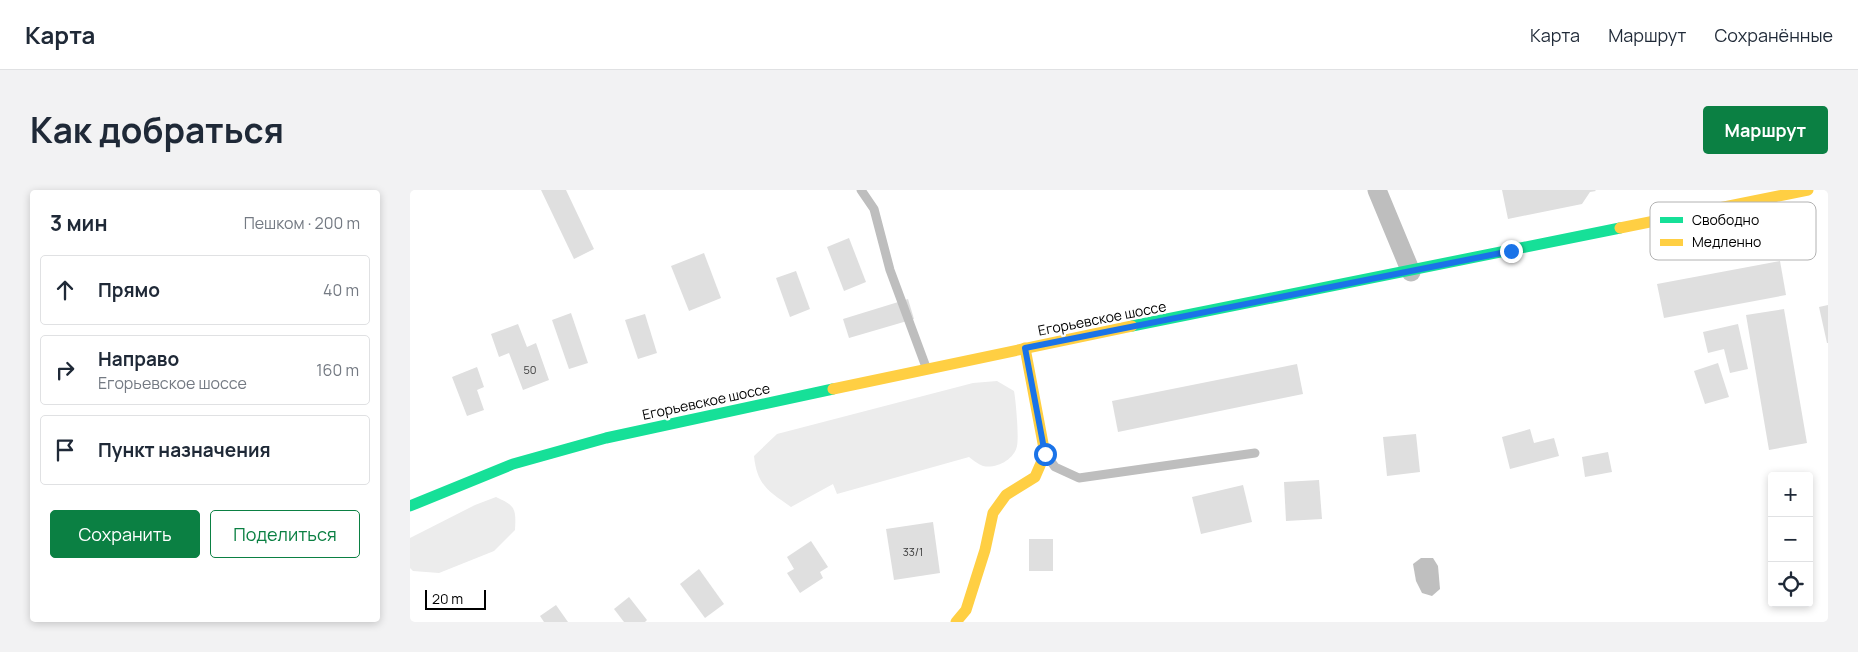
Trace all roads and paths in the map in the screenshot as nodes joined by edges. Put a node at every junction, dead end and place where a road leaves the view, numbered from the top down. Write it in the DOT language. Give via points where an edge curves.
graph roads {
  1 [pos="861,190"];
  2 [pos="1377,190"];
  3 [pos="1808,190"];
  4 [pos="1750,202"];
  5 [pos="1650,223"];
  6 [pos="1411,272"];
  7 [pos="1025,348"];
  8 [pos="927,369"];
  9 [pos="1255,452"];
  10 [pos="1045,454"];
  11 [pos="410,506"];
  12 [pos="956,622"];
  1 -- 8 [label="lane" via="874,209 890,270"];
  2 -- 6 [label="street"];
  3 -- 4 [label="main road, Егорьевское шоссе"];
  5 -- 6 [label="main road, Егорьевское шоссе"];
  6 -- 7 [label="main road, Егорьевское шоссе"];
  7 -- 8 [label="main road, Егорьевское шоссе"];
  7 -- 10 [label="main road"];
  8 -- 11 [label="main road, Егорьевское шоссе" via="606,438 513,464"];
  9 -- 10 [label="lane" via="1079,478 1055,467"];
  10 -- 12 [label="main road" via="1035,477 1006,495 993,513 966,610"];
}
